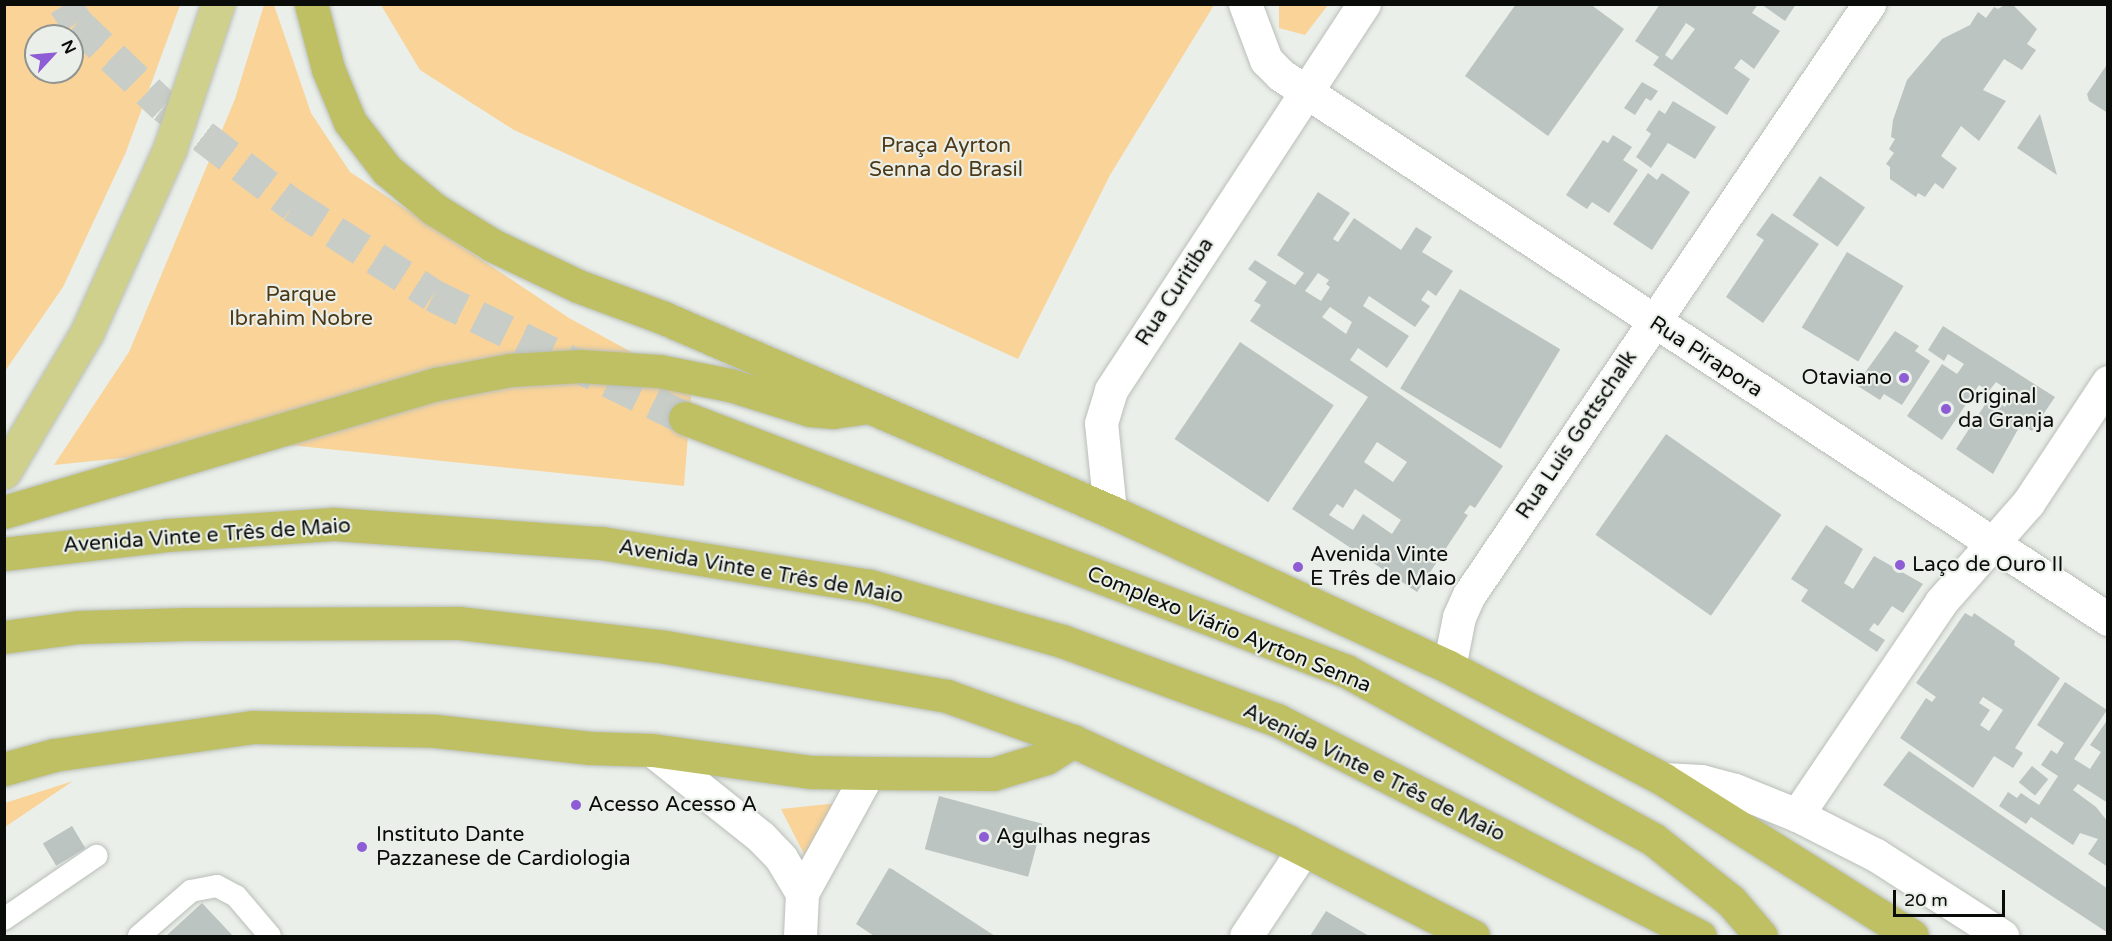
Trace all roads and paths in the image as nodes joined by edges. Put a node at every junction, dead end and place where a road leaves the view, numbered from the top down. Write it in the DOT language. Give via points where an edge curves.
graph roads {
  1 [pos="218,4"];
  2 [pos="311,4"];
  3 [pos="1245,4"];
  4 [pos="1364,4"];
  5 [pos="1869,4"];
  6 [pos="1307,92"];
  7 [pos="1653,323"];
  8 [pos="2108,382"];
  9 [pos="868,407"];
  10 [pos="685,418"];
  11 [pos="4,472"];
  12 [pos="1110,511"];
  13 [pos="4,512"];
  14 [pos="1992,543"];
  15 [pos="4,554"];
  16 [pos="2108,619"];
  17 [pos="4,637"];
  18 [pos="1449,667"];
  19 [pos="1072,741"];
  20 [pos="652,750"];
  21 [pos="4,769"];
  22 [pos="868,773"];
  23 [pos="1663,779"];
  24 [pos="1797,815"];
  25 [pos="1303,850"];
  26 [pos="96,856"];
  27 [pos="802,893"];
  28 [pos="4,920"];
  29 [pos="138,936"];
  30 [pos="270,936"];
  31 [pos="800,936"];
  32 [pos="1246,936"];
  33 [pos="1473,936"];
  34 [pos="1700,936"];
  35 [pos="1761,936"];
  36 [pos="1912,936"];
  37 [pos="2001,936"];
  1 -- 11 [label="main road" via="170,148 87,332"];
  2 -- 9 [label="highway" via="328,69 350,122 387,170 434,209 492,245 578,286 664,318"];
  3 -- 6 [label="street" via="1266,60"];
  4 -- 6 [label="street, Rua Curitiba"];
  5 -- 7 [label="street, Rua Luis Gottschalk"];
  6 -- 7 [label="street, Rua Pirapora"];
  6 -- 12 [label="street, Rua Curitiba" via="1111,390 1101,423"];
  7 -- 14 [label="street, Rua Pirapora"];
  7 -- 18 [label="street, Rua Luis Gottschalk" via="1469,595 1459,617"];
  8 -- 14 [label="street" via="2028,503"];
  9 -- 12 [label="highway"];
  9 -- 13 [label="highway" via="833,412 810,410 730,385 658,371 580,366 510,370 437,384"];
  10 -- 35 [label="highway, Complexo Viário Ayrton Senna" via="1346,671 1653,839 1731,900"];
  12 -- 18 [label="highway"];
  14 -- 16 [label="street, Rua Pirapora"];
  14 -- 24 [label="street" via="1941,602"];
  15 -- 34 [label="highway, Avenida Vinte e Três de Maio" via="167,535 334,524 601,543 870,586 1062,641 1277,720"];
  17 -- 19 [label="highway" via="79,627 162,624 459,623 666,647 947,696"];
  18 -- 23 [label="highway"];
  19 -- 22 [label="highway" via="1046,758 993,774"];
  19 -- 25 [label="highway"];
  20 -- 21 [label="highway" via="590,748 436,731 252,728 54,755"];
  20 -- 22 [label="highway" via="811,772"];
  20 -- 27 [label="street" via="761,837 781,858"];
  22 -- 27 [label="street"];
  23 -- 24 [label="street" via="1701,781 1735,790"];
  23 -- 36 [label="highway"];
  24 -- 37 [label="street" via="1876,855"];
  25 -- 32 [label="street"];
  25 -- 33 [label="highway"];
  26 -- 28 [label="lane"];
  27 -- 31 [label="street"];
  29 -- 30 [label="lane" via="191,891 217,886 236,896"];
}
